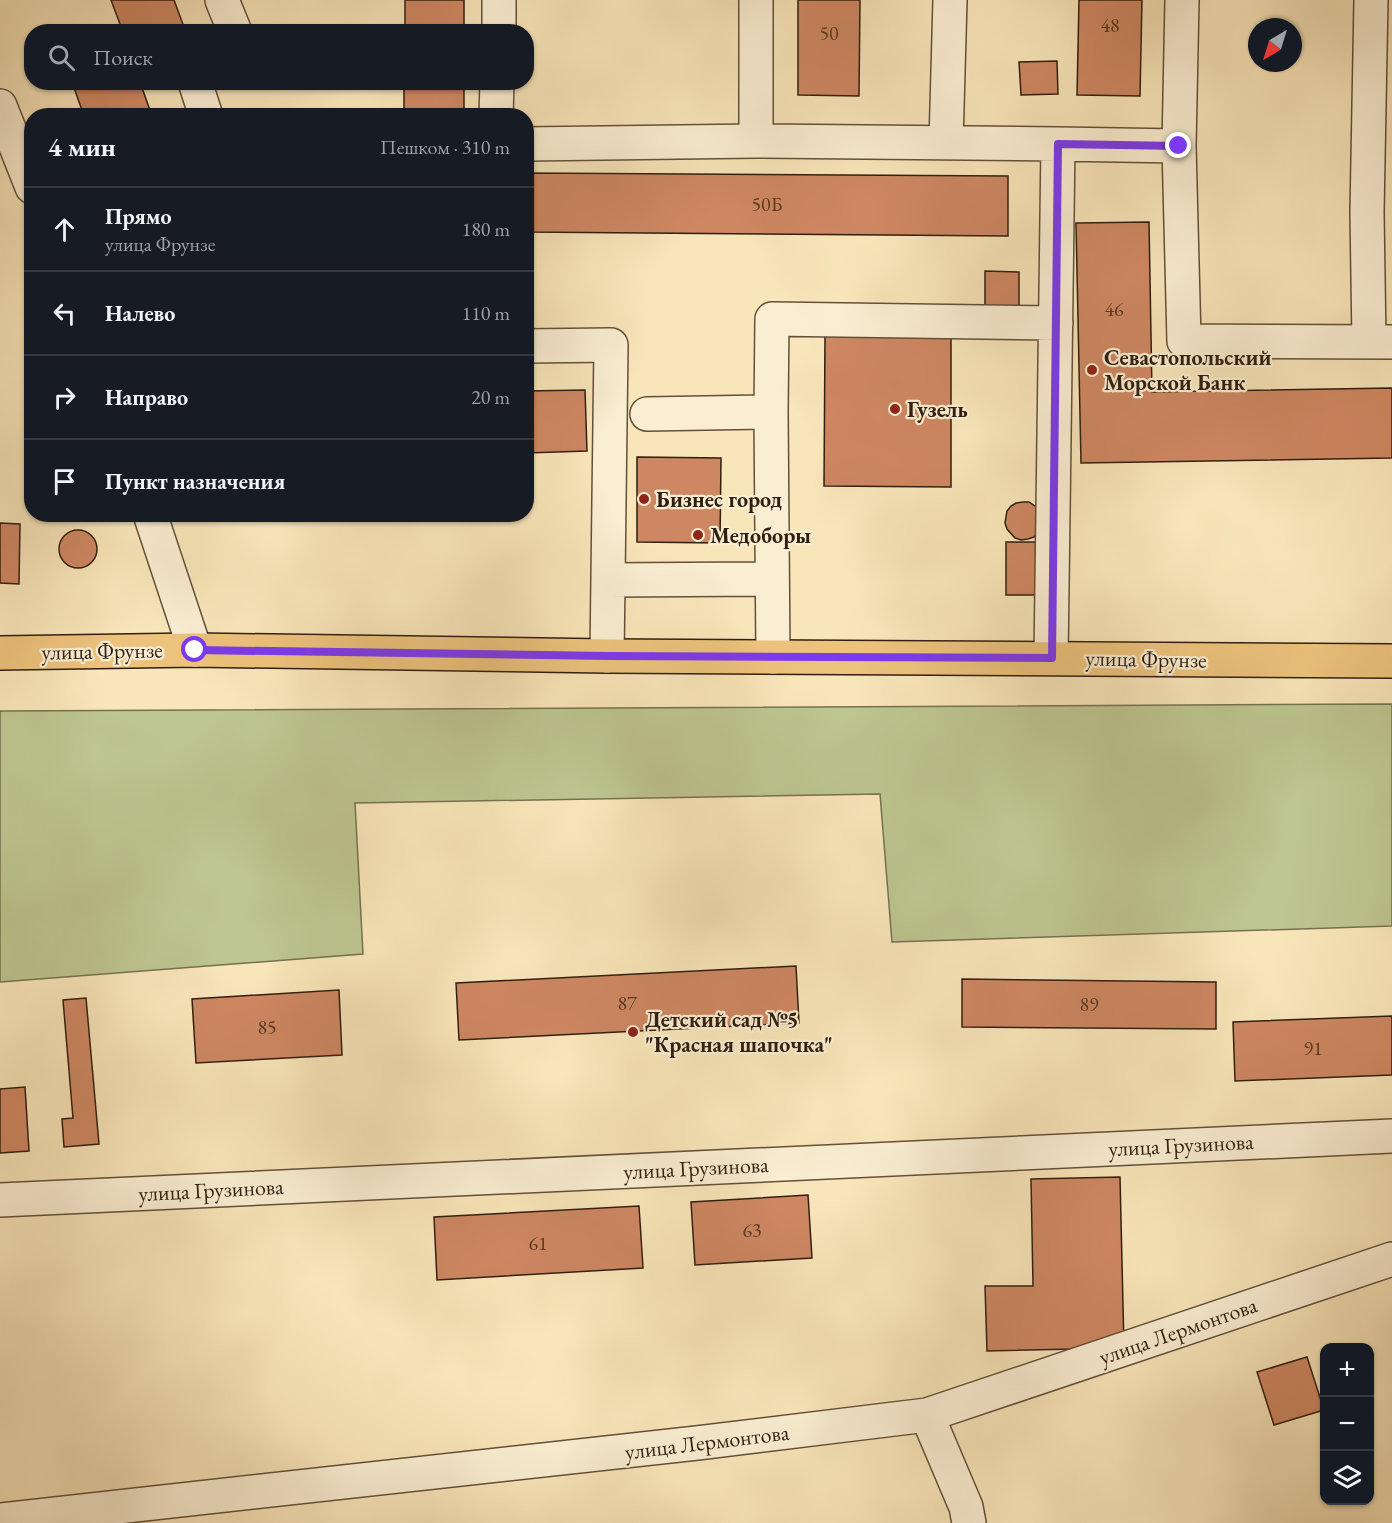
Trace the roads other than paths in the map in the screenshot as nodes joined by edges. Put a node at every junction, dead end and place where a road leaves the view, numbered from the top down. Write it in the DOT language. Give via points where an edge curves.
graph roads {
  1 [pos="222,0"];
  2 [pos="499,0"];
  3 [pos="756,0"];
  4 [pos="950,0"];
  5 [pos="1182,0"];
  6 [pos="1371,0"];
  7 [pos="232,24"];
  8 [pos="498,24"];
  9 [pos="198,90"];
  10 [pos="497,90"];
  11 [pos="0,106"];
  12 [pos="203,108"];
  13 [pos="496,108"];
  14 [pos="756,141"];
  15 [pos="946,143"];
  16 [pos="534,144"];
  17 [pos="1058,144"];
  18 [pos="1179,146"];
  19 [pos="24,167"];
  20 [pos="1379,212"];
  21 [pos="1056,323"];
  22 [pos="1381,342"];
  23 [pos="534,346"];
  24 [pos="771,412"];
  25 [pos="647,414"];
  26 [pos="153,522"];
  27 [pos="772,579"];
  28 [pos="608,580"];
  29 [pos="195,650"];
  30 [pos="0,652"];
  31 [pos="608,656"];
  32 [pos="773,657"];
  33 [pos="1052,658"];
  34 [pos="1392,661"];
  35 [pos="1392,1136"];
  36 [pos="0,1200"];
  37 [pos="1392,1259"];
  38 [pos="927,1415"];
  39 [pos="0,1520"];
  40 [pos="969,1523"];
  1 -- 7 [label="street"];
  2 -- 8 [label="street"];
  3 -- 14 [label="street"];
  4 -- 15 [label="street"];
  5 -- 18 [label="street"];
  6 -- 20 [label="street"];
  9 -- 12 [label="street"];
  10 -- 13 [label="street"];
  11 -- 19 [label="street"];
  14 -- 15 [label="street"];
  14 -- 16 [label="street"];
  15 -- 17 [label="street"];
  17 -- 18 [label="street"];
  17 -- 21 [label="street"];
  18 -- 22 [label="street" via="1184,341"];
  20 -- 22 [label="street"];
  21 -- 24 [label="street" via="772,320"];
  21 -- 33 [label="street"];
  23 -- 28 [label="street" via="610,345"];
  24 -- 25 [label="street"];
  24 -- 27 [label="street"];
  26 -- 29 [label="street"];
  27 -- 28 [label="street"];
  27 -- 32 [label="street"];
  28 -- 31 [label="street"];
  29 -- 30 [label="main road, улица Фрунзе"];
  29 -- 31 [label="main road, улица Фрунзе"];
  31 -- 32 [label="main road, улица Фрунзе"];
  32 -- 33 [label="main road, улица Фрунзе"];
  33 -- 34 [label="main road, улица Фрунзе"];
  35 -- 36 [label="street, улица Грузинова"];
  37 -- 38 [label="street, улица Лермонтова"];
  38 -- 39 [label="street, улица Лермонтова"];
  38 -- 40 [label="street" via="966,1507"];
}
